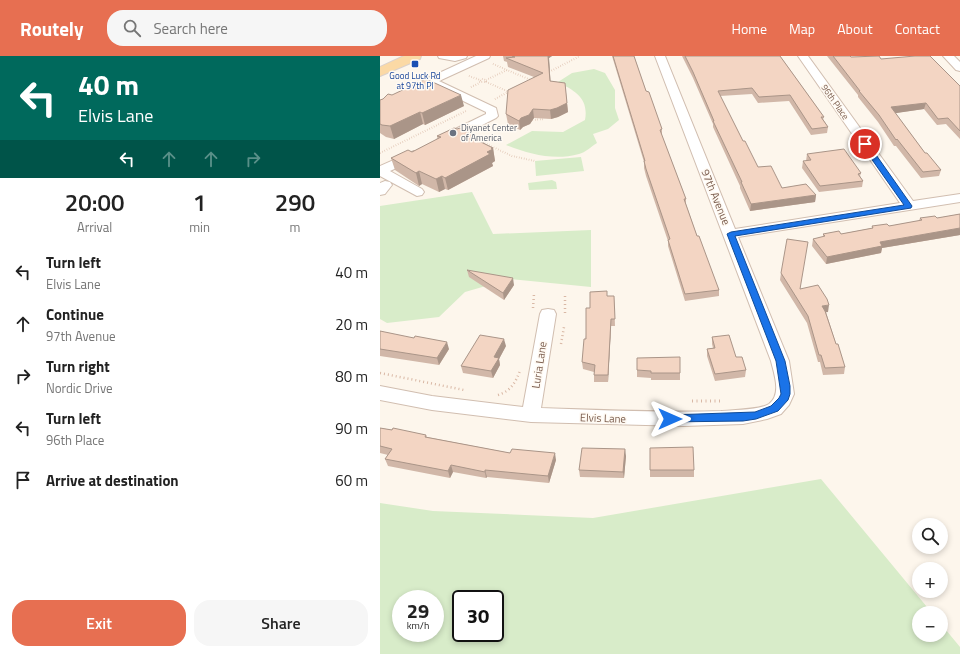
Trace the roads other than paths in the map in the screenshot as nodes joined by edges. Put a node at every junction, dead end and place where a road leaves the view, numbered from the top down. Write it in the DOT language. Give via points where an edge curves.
graph roads {
  1 [pos="415,56"];
  2 [pos="443,56"];
  3 [pos="462,56"];
  4 [pos="485,56"];
  5 [pos="660,56"];
  6 [pos="803,56"];
  7 [pos="948,56"];
  8 [pos="960,68"];
  9 [pos="380,72"];
  10 [pos="380,171"];
  11 [pos="417,192"];
  12 [pos="960,198"];
  13 [pos="909,206"];
  14 [pos="731,234"];
  15 [pos="540,314"];
  16 [pos="780,361"];
  17 [pos="380,393"];
  18 [pos="531,415"];
  1 -- 9 [label="main road"];
  2 -- 3 [label="street"];
  4 -- 10 [label="street" via="430,81 492,110 492,116"];
  5 -- 14 [label="street, 97th Avenue"];
  6 -- 13 [label="street, 96th Place"];
  7 -- 8 [label="street"];
  10 -- 11 [label="street"];
  12 -- 13 [label="street"];
  13 -- 14 [label="street"];
  14 -- 16 [label="street, 97th Avenue"];
  15 -- 18 [label="street, Luria Lane"];
  16 -- 18 [label="street, Elvis Lane" via="785,386 783,400 775,409 756,416 684,419"];
  17 -- 18 [label="street, Elvis Lane" via="432,403"];
}
